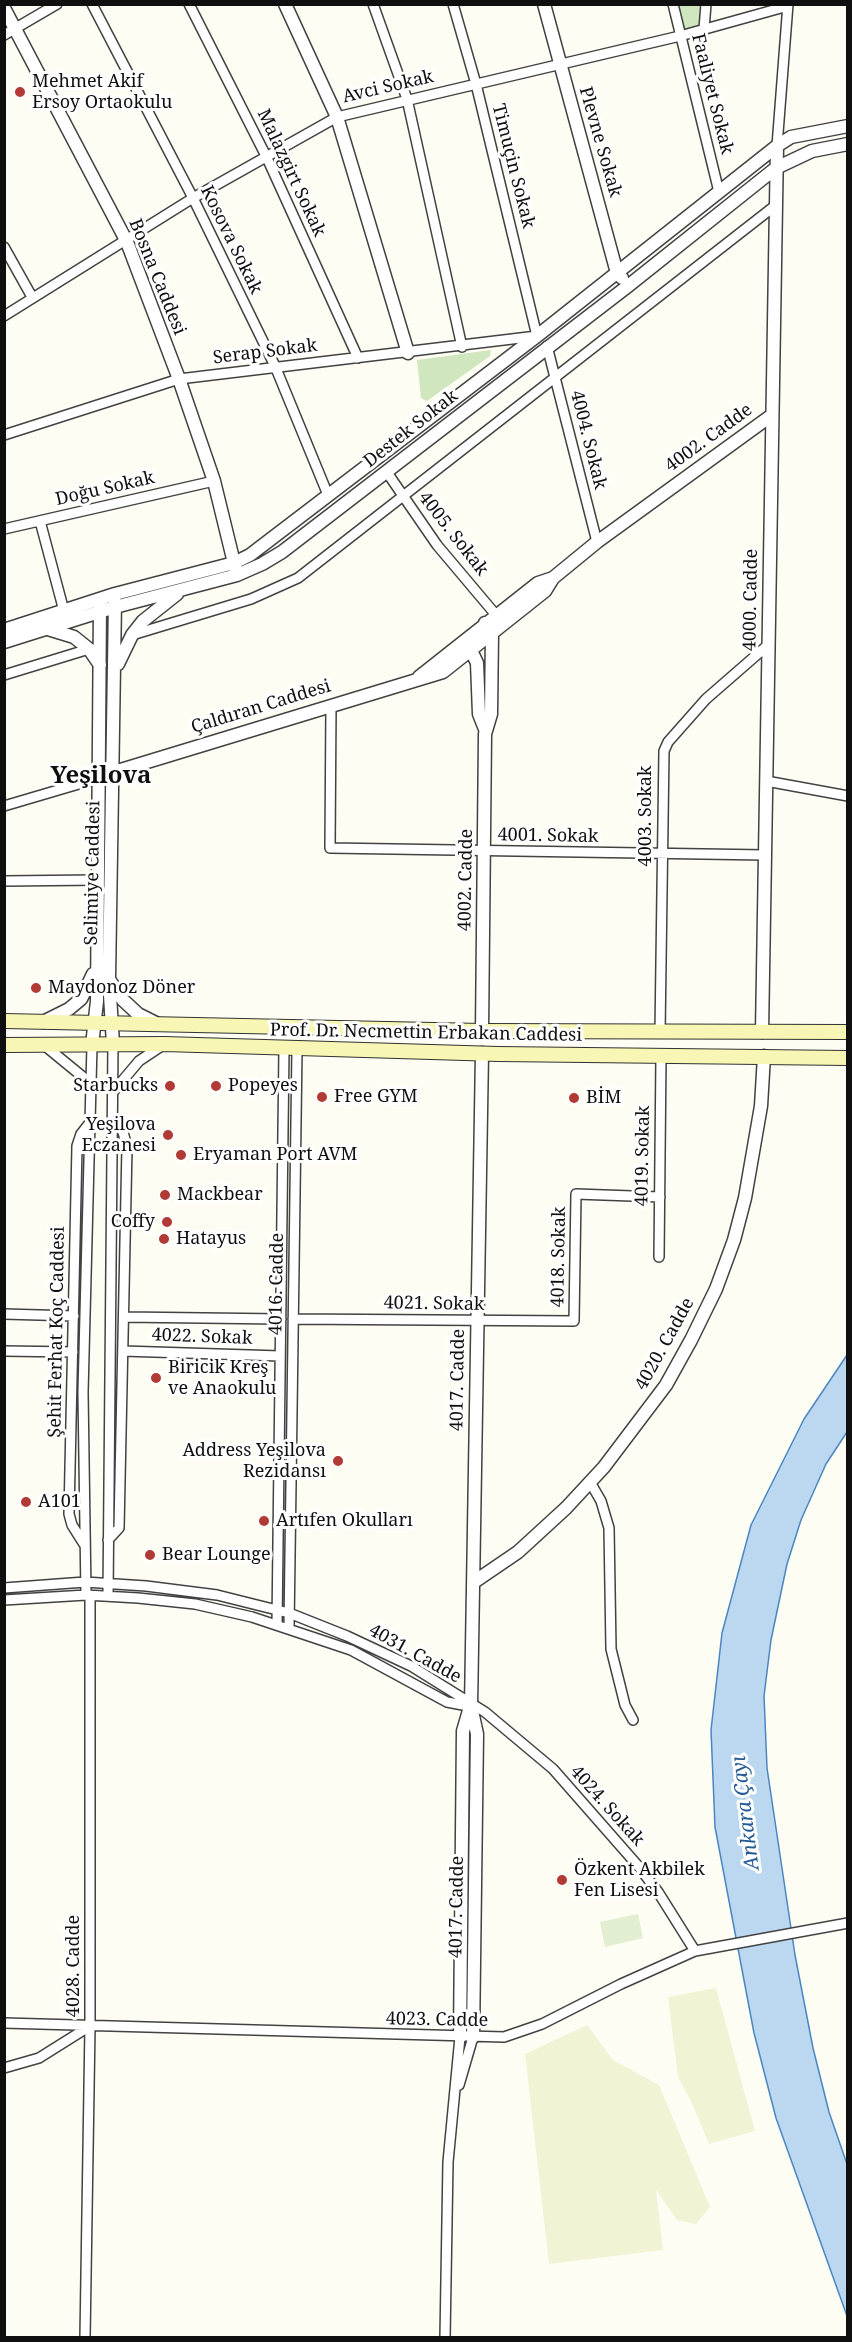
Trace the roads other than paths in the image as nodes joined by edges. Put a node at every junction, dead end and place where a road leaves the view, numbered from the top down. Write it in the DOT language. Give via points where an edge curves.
graph roads {
  1 [pos="57,4"];
  2 [pos="92,4"];
  3 [pos="189,4"];
  4 [pos="285,4"];
  5 [pos="373,4"];
  6 [pos="453,4"];
  7 [pos="544,4"];
  8 [pos="673,4"];
  9 [pos="706,4"];
  10 [pos="788,5"];
  11 [pos="4,8"];
  12 [pos="704,29"];
  13 [pos="10,31"];
  14 [pos="680,36"];
  15 [pos="560,66"];
  16 [pos="476,84"];
  17 [pos="407,99"];
  18 [pos="337,117"];
  19 [pos="848,126"];
  20 [pos="848,144"];
  21 [pos="777,146"];
  22 [pos="267,158"];
  23 [pos="776,168"];
  24 [pos="719,192"];
  25 [pos="193,198"];
  26 [pos="776,205"];
  27 [pos="127,242"];
  28 [pos="4,248"];
  29 [pos="617,273"];
  30 [pos="628,286"];
  31 [pos="32,297"];
  32 [pos="4,316"];
  33 [pos="537,336"];
  34 [pos="547,346"];
  35 [pos="462,347"];
  36 [pos="408,353"];
  37 [pos="358,358"];
  38 [pos="274,366"];
  39 [pos="555,378"];
  40 [pos="179,379"];
  41 [pos="772,416"];
  42 [pos="4,435"];
  43 [pos="386,471"];
  44 [pos="213,481"];
  45 [pos="328,495"];
  46 [pos="403,496"];
  47 [pos="40,521"];
  48 [pos="4,528"];
  49 [pos="597,542"];
  50 [pos="235,569"];
  51 [pos="553,578"];
  52 [pos="186,588"];
  53 [pos="115,601"];
  54 [pos="100,606"];
  55 [pos="64,611"];
  56 [pos="496,615"];
  57 [pos="489,628"];
  58 [pos="46,629"];
  59 [pos="4,630"];
  60 [pos="132,635"];
  61 [pos="4,642"];
  62 [pos="468,644"];
  63 [pos="768,645"];
  64 [pos="89,649"];
  65 [pos="100,665"];
  66 [pos="115,670"];
  67 [pos="4,675"];
  68 [pos="331,705"];
  69 [pos="486,729"];
  70 [pos="114,772"];
  71 [pos="99,778"];
  72 [pos="766,781"];
  73 [pos="848,796"];
  74 [pos="4,806"];
  75 [pos="484,852"];
  76 [pos="662,854"];
  77 [pos="765,855"];
  78 [pos="98,880"];
  79 [pos="4,881"];
  80 [pos="96,965"];
  81 [pos="109,979"];
  82 [pos="4,1021"];
  83 [pos="42,1022"];
  84 [pos="111,1024"];
  85 [pos="94,1025"];
  86 [pos="159,1025"];
  87 [pos="483,1031"];
  88 [pos="660,1032"];
  89 [pos="762,1032"];
  90 [pos="848,1032"];
  91 [pos="113,1044"];
  92 [pos="164,1044"];
  93 [pos="4,1045"];
  94 [pos="44,1045"];
  95 [pos="92,1045"];
  96 [pos="291,1049"];
  97 [pos="482,1053"];
  98 [pos="661,1056"];
  99 [pos="764,1056"];
  100 [pos="848,1058"];
  101 [pos="113,1092"];
  102 [pos="93,1097"];
  103 [pos="113,1118"];
  104 [pos="92,1120"];
  105 [pos="660,1197"];
  106 [pos="659,1257"];
  107 [pos="4,1314"];
  108 [pos="74,1316"];
  109 [pos="124,1317"];
  110 [pos="281,1319"];
  111 [pos="293,1319"];
  112 [pos="476,1321"];
  113 [pos="574,1321"];
  114 [pos="4,1350"];
  115 [pos="123,1351"];
  116 [pos="73,1352"];
  117 [pos="280,1356"];
  118 [pos="590,1482"];
  119 [pos="108,1540"];
  120 [pos="85,1545"];
  121 [pos="85,1582"];
  122 [pos="474,1582"];
  123 [pos="108,1583"];
  124 [pos="4,1588"];
  125 [pos="88,1595"];
  126 [pos="108,1596"];
  127 [pos="4,1600"];
  128 [pos="277,1609"];
  129 [pos="289,1613"];
  130 [pos="277,1624"];
  131 [pos="289,1628"];
  132 [pos="471,1706"];
  133 [pos="633,1720"];
  134 [pos="848,1923"];
  135 [pos="694,1951"];
  136 [pos="4,2024"];
  137 [pos="90,2026"];
  138 [pos="460,2037"];
  139 [pos="473,2037"];
  140 [pos="4,2068"];
  141 [pos="452,2107"];
  142 [pos="85,2337"];
  143 [pos="445,2337"];
  1 -- 13 [label="street"];
  2 -- 25 [label="street, Kosova Sokak"];
  3 -- 22 [label="street, Malazgirt Sokak"];
  4 -- 18 [label="street"];
  5 -- 17 [label="street"];
  6 -- 16 [label="street, Timuçin Sokak"];
  7 -- 15 [label="street, Plevne Sokak"];
  8 -- 14 [label="street, Faaliyet Sokak"];
  9 -- 12 [label="street"];
  10 -- 12 [label="street, Avci Sokak"];
  10 -- 21 [label="street"];
  11 -- 13 [label="street, Bosna Caddesi"];
  12 -- 14 [label="street, Avci Sokak"];
  13 -- 27 [label="street, Bosna Caddesi"];
  14 -- 15 [label="street, Avci Sokak"];
  14 -- 24 [label="street, Faaliyet Sokak"];
  15 -- 16 [label="street, Avci Sokak"];
  15 -- 29 [label="street, Plevne Sokak"];
  16 -- 17 [label="street, Avci Sokak"];
  16 -- 33 [label="street, Timuçin Sokak"];
  17 -- 18 [label="street, Avci Sokak"];
  17 -- 35 [label="street"];
  18 -- 22 [label="street, Avci Sokak"];
  18 -- 36 [label="street"];
  19 -- 21 [label="street, Destek Sokak" via="791,137"];
  20 -- 23 [label="street, Destek Sokak" via="812,150"];
  21 -- 23 [label="street"];
  21 -- 24 [label="street, Destek Sokak"];
  22 -- 25 [label="street, Avci Sokak"];
  22 -- 37 [label="street, Malazgirt Sokak"];
  23 -- 26 [label="street, 4000. Cadde"];
  23 -- 30 [label="street, Destek Sokak"];
  24 -- 29 [label="street, Destek Sokak"];
  25 -- 27 [label="street, Avci Sokak"];
  25 -- 38 [label="street, Kosova Sokak"];
  26 -- 39 [label="street"];
  26 -- 41 [label="street, 4000. Cadde"];
  27 -- 31 [label="street, Avci Sokak"];
  27 -- 40 [label="street, Bosna Caddesi"];
  28 -- 31 [label="street"];
  29 -- 30 [label="street, Plevne Sokak"];
  29 -- 33 [label="street, Destek Sokak"];
  30 -- 34 [label="street, Destek Sokak"];
  31 -- 32 [label="street, Avci Sokak"];
  33 -- 35 [label="street, Serap Sokak"];
  33 -- 45 [label="street, Destek Sokak"];
  34 -- 39 [label="street, 4004. Sokak"];
  34 -- 43 [label="street, Destek Sokak"];
  35 -- 36 [label="street, Serap Sokak"];
  36 -- 37 [label="street, Serap Sokak"];
  37 -- 38 [label="street, Serap Sokak"];
  38 -- 40 [label="street, Serap Sokak"];
  38 -- 45 [label="street, Kosova Sokak"];
  39 -- 46 [label="street"];
  39 -- 49 [label="street, 4004. Sokak"];
  40 -- 42 [label="street, Serap Sokak"];
  40 -- 44 [label="street, Bosna Caddesi"];
  41 -- 49 [label="street, 4002. Cadde"];
  41 -- 63 [label="street, 4000. Cadde"];
  43 -- 46 [label="street, 4005. Sokak"];
  43 -- 50 [label="street, Destek Sokak" via="282,552"];
  44 -- 47 [label="street, Doğu Sokak"];
  44 -- 50 [label="street, Bosna Caddesi"];
  45 -- 50 [label="street, Destek Sokak"];
  46 -- 56 [label="street, 4005. Sokak" via="437,545"];
  46 -- 60 [label="street" via="298,579 250,599"];
  47 -- 48 [label="street, Doğu Sokak"];
  47 -- 55 [label="street"];
  49 -- 51 [label="street, 4002. Cadde"];
  50 -- 52 [label="street, Destek Sokak"];
  50 -- 53 [label="street, Destek Sokak"];
  51 -- 56 [label="street, 4002. Cadde" via="538,583"];
  51 -- 57 [label="street, 4002. Cadde" via="545,591"];
  52 -- 53 [label="street, Destek Sokak"];
  52 -- 60 [label="street" via="155,610"];
  53 -- 54 [label="street, Destek Sokak"];
  53 -- 66 [label="street, Selimiye Caddesi"];
  54 -- 55 [label="street, Destek Sokak"];
  54 -- 58 [label="street, Destek Sokak"];
  54 -- 65 [label="street, Selimiye Caddesi"];
  55 -- 59 [label="street, Destek Sokak"];
  56 -- 57 [label="street, 4002. Cadde"];
  57 -- 62 [label="street, 4002. Cadde"];
  57 -- 69 [label="street, 4002. Cadde" via="491,714"];
  58 -- 61 [label="street, Destek Sokak"];
  58 -- 64 [label="street" via="66,633"];
  60 -- 66 [label="street"];
  62 -- 68 [label="street, Çaldıran Caddesi" via="443,672"];
  62 -- 69 [label="street, 4002. Cadde" via="479,676 479,714"];
  63 -- 72 [label="street, 4000. Cadde"];
  63 -- 76 [label="street, 4003. Sokak" via="706,699 668,742 662,764"];
  64 -- 65 [label="street"];
  64 -- 67 [label="street"];
  65 -- 71 [label="street, Selimiye Caddesi"];
  66 -- 70 [label="street, Selimiye Caddesi"];
  68 -- 70 [label="street, Çaldıran Caddesi"];
  68 -- 75 [label="street, 4001. Sokak" via="330,848"];
  69 -- 75 [label="street, 4002. Cadde"];
  70 -- 81 [label="street, Selimiye Caddesi"];
  71 -- 74 [label="street"];
  71 -- 78 [label="street, Selimiye Caddesi"];
  72 -- 73 [label="street"];
  72 -- 77 [label="street, 4000. Cadde"];
  75 -- 76 [label="street, 4001. Sokak"];
  75 -- 87 [label="street, 4002. Cadde"];
  76 -- 77 [label="street, 4001. Sokak"];
  76 -- 88 [label="street, 4003. Sokak"];
  77 -- 89 [label="street, 4000. Cadde"];
  78 -- 79 [label="street"];
  78 -- 80 [label="street, Selimiye Caddesi"];
  80 -- 83 [label="street" via="81,999"];
  80 -- 85 [label="street, Selimiye Caddesi"];
  81 -- 84 [label="street, Selimiye Caddesi"];
  81 -- 86 [label="street" via="138,1014"];
  82 -- 83 [label="main road, Prof. Dr. Necmettin Erbakan Caddesi"];
  83 -- 85 [label="main road, Prof. Dr. Necmettin Erbakan Caddesi"];
  84 -- 85 [label="main road, Prof. Dr. Necmettin Erbakan Caddesi"];
  84 -- 86 [label="main road, Prof. Dr. Necmettin Erbakan Caddesi"];
  84 -- 91 [label="street, Selimiye Caddesi"];
  85 -- 95 [label="street, Selimiye Caddesi"];
  86 -- 87 [label="main road, Prof. Dr. Necmettin Erbakan Caddesi"];
  87 -- 88 [label="main road, Prof. Dr. Necmettin Erbakan Caddesi"];
  88 -- 89 [label="main road, Prof. Dr. Necmettin Erbakan Caddesi"];
  89 -- 90 [label="main road, Prof. Dr. Necmettin Erbakan Caddesi"];
  91 -- 92 [label="main road, Prof. Dr. Necmettin Erbakan Caddesi"];
  91 -- 95 [label="main road, Prof. Dr. Necmettin Erbakan Caddesi"];
  91 -- 101 [label="street"];
  92 -- 96 [label="main road, Prof. Dr. Necmettin Erbakan Caddesi"];
  92 -- 101 [label="street" via="139,1060"];
  93 -- 94 [label="main road, Prof. Dr. Necmettin Erbakan Caddesi"];
  94 -- 95 [label="main road, Prof. Dr. Necmettin Erbakan Caddesi"];
  94 -- 102 [label="street" via="83,1077"];
  95 -- 102 [label="street, Şehit Ferhat Koç Caddesi"];
  96 -- 97 [label="main road, Prof. Dr. Necmettin Erbakan Caddesi"];
  96 -- 110 [label="street, 4016. Cadde"];
  96 -- 111 [label="street, 4016. Cadde"];
  97 -- 98 [label="main road, Prof. Dr. Necmettin Erbakan Caddesi"];
  97 -- 112 [label="street, 4017. Cadde"];
  98 -- 99 [label="main road, Prof. Dr. Necmettin Erbakan Caddesi"];
  98 -- 105 [label="street, 4019. Sokak"];
  99 -- 100 [label="main road, Prof. Dr. Necmettin Erbakan Caddesi"];
  99 -- 118 [label="street, 4020. Cadde" via="761,1106 745,1198 716,1289 666,1384"];
  101 -- 103 [label="street"];
  102 -- 104 [label="street, Şehit Ferhat Koç Caddesi"];
  103 -- 109 [label="street" via="127,1147"];
  103 -- 119 [label="street"];
  104 -- 108 [label="street, Şehit Ferhat Koç Caddesi" via="77,1146"];
  104 -- 120 [label="street, Şehit Ferhat Koç Caddesi" via="84,1382"];
  105 -- 106 [label="street, 4019. Sokak"];
  105 -- 113 [label="street, 4018. Sokak" via="576,1194"];
  107 -- 108 [label="street"];
  108 -- 116 [label="street, Şehit Ferhat Koç Caddesi"];
  109 -- 110 [label="street"];
  109 -- 115 [label="street"];
  110 -- 117 [label="street, 4016. Cadde"];
  111 -- 112 [label="street, 4021. Sokak"];
  111 -- 129 [label="street, 4016. Cadde"];
  112 -- 113 [label="street, 4021. Sokak"];
  112 -- 122 [label="street, 4017. Cadde"];
  114 -- 116 [label="street"];
  115 -- 117 [label="street, 4022. Sokak"];
  115 -- 119 [label="street" via="119,1528"];
  116 -- 120 [label="street, Şehit Ferhat Koç Caddesi" via="69,1514"];
  117 -- 128 [label="street, 4016. Cadde"];
  118 -- 122 [label="street, 4020. Cadde" via="518,1552"];
  118 -- 133 [label="street" via="609,1528 611,1649 625,1705"];
  119 -- 123 [label="street"];
  120 -- 121 [label="street, Şehit Ferhat Koç Caddesi"];
  121 -- 123 [label="street, 4031. Cadde"];
  121 -- 124 [label="street, 4031. Cadde"];
  121 -- 125 [label="street, Şehit Ferhat Koç Caddesi"];
  122 -- 132 [label="street, 4017. Cadde"];
  123 -- 126 [label="street"];
  123 -- 128 [label="street, 4031. Cadde" via="185,1590"];
  125 -- 126 [label="street, 4031. Cadde"];
  125 -- 127 [label="street, 4031. Cadde"];
  125 -- 137 [label="street, 4028. Cadde"];
  126 -- 130 [label="street, 4031. Cadde" via="195,1604"];
  128 -- 129 [label="street, 4031. Cadde"];
  128 -- 130 [label="street, 4016. Cadde"];
  129 -- 131 [label="street, 4016. Cadde"];
  129 -- 132 [label="street, 4031. Cadde" via="411,1666"];
  130 -- 131 [label="street, 4031. Cadde"];
  131 -- 132 [label="street, 4031. Cadde" via="351,1650 447,1702"];
  132 -- 135 [label="street, 4024. Sokak" via="525,1744 586,1804 658,1892"];
  132 -- 138 [label="street, 4017. Cadde" via="463,1731"];
  132 -- 139 [label="street, 4017. Cadde" via="477,1734"];
  134 -- 135 [label="street, 4023. Cadde"];
  135 -- 139 [label="street, 4023. Cadde" via="520,2033"];
  136 -- 137 [label="street, 4023. Cadde"];
  137 -- 138 [label="street, 4023. Cadde"];
  137 -- 140 [label="street" via="39,2058"];
  137 -- 142 [label="street, 4028. Cadde"];
  138 -- 139 [label="street, 4023. Cadde"];
  138 -- 141 [label="street, 4017. Cadde"];
  139 -- 141 [label="street, 4017. Cadde"];
  141 -- 143 [label="street, 4017. Cadde"];
}
